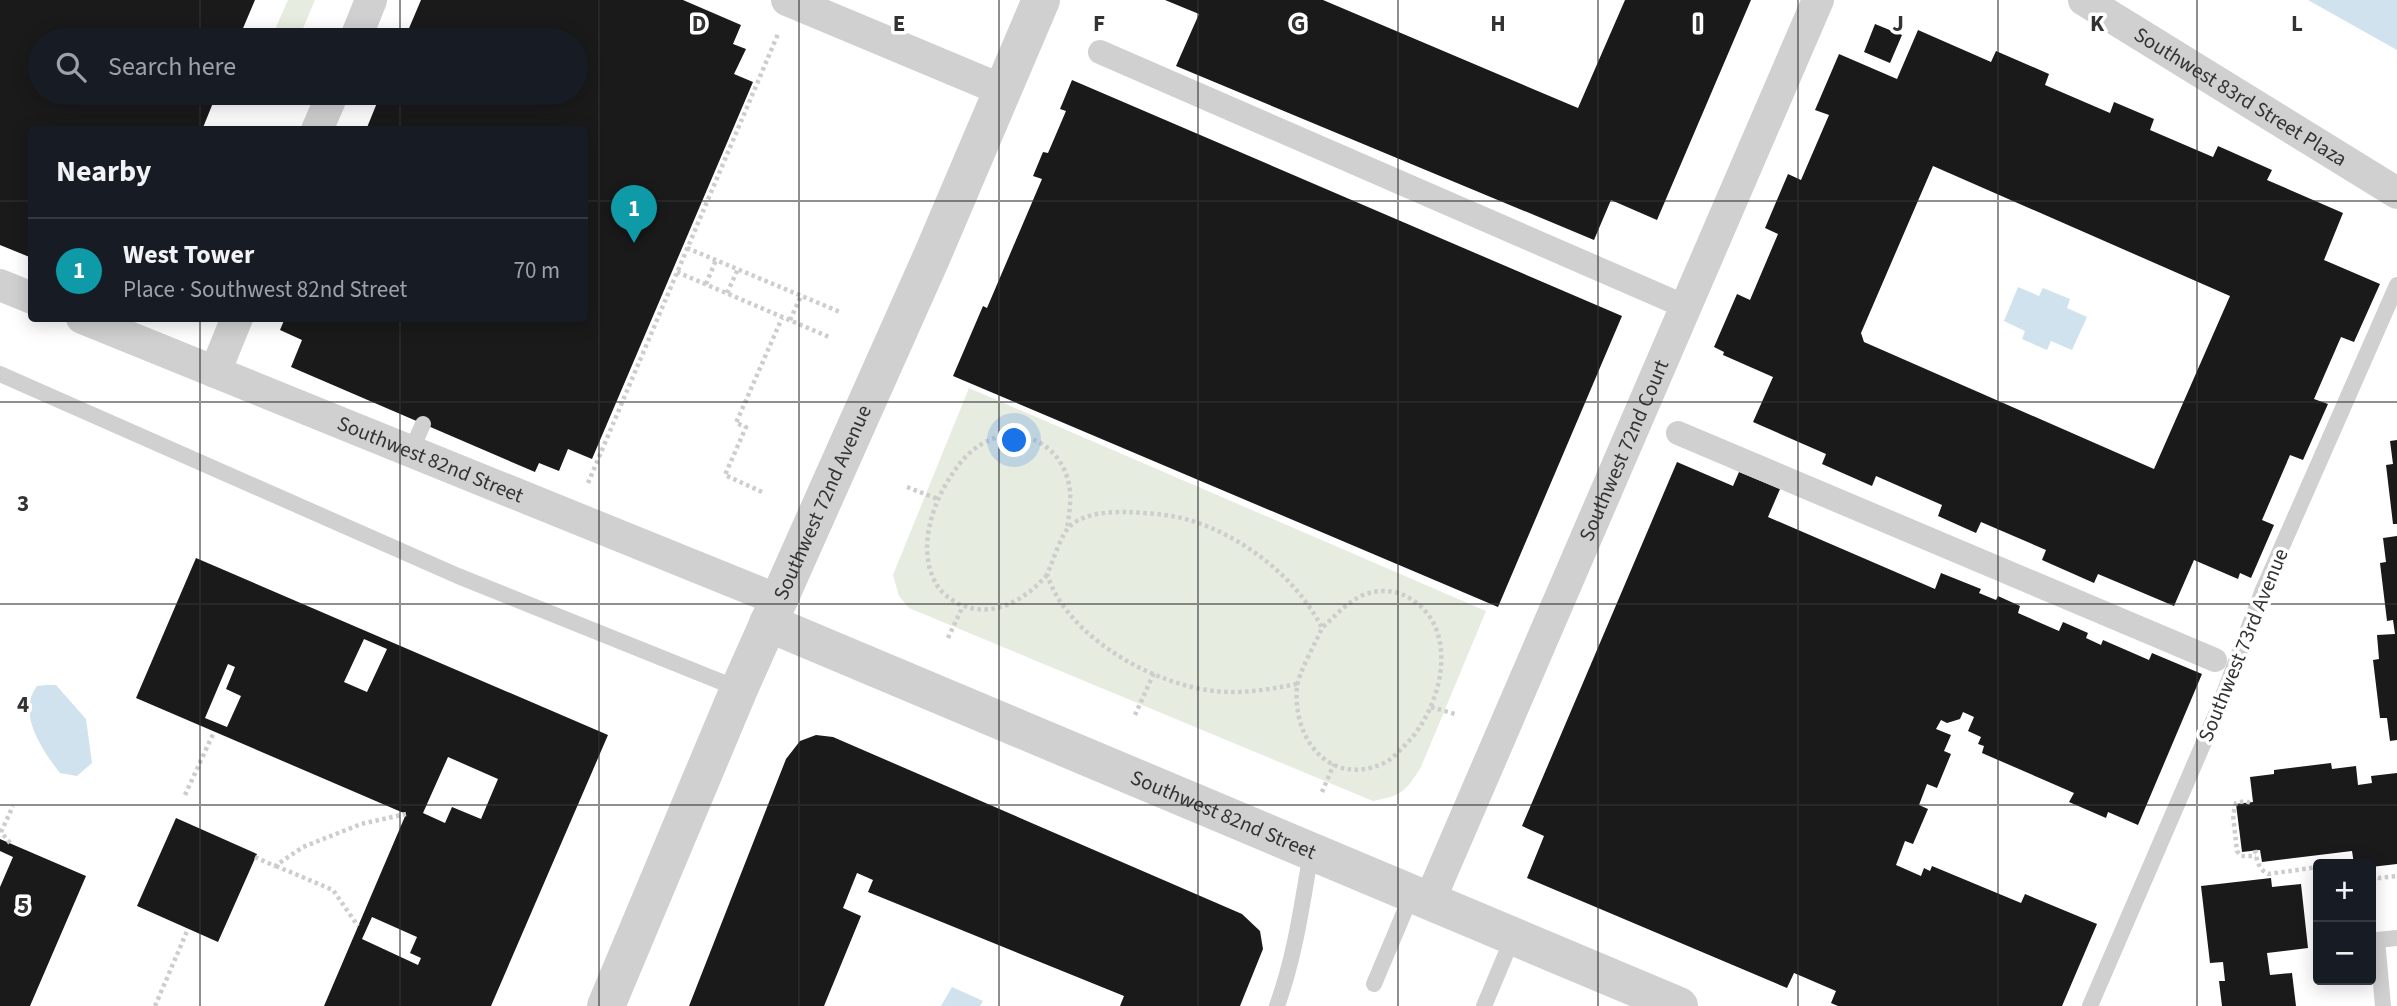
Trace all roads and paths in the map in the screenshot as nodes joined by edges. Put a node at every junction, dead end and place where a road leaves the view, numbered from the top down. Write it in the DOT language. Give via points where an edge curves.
graph roads {
  1 [pos="372,0"];
  2 [pos="1818,0"];
  3 [pos="2084,0"];
  4 [pos="1033,2"];
  5 [pos="785,12"];
  6 [pos="360,28"];
  7 [pos="1100,52"];
  8 [pos="1002,90"];
  9 [pos="327,105"];
  10 [pos="319,126"];
  11 [pos="2397,193"];
  12 [pos="687,248"];
  13 [pos="716,260"];
  14 [pos="738,269"];
  15 [pos="677,272"];
  16 [pos="706,284"];
  17 [pos="0,285"];
  18 [pos="2397,285"];
  19 [pos="727,293"];
  20 [pos="28,296"];
  21 [pos="801,296"];
  22 [pos="1686,307"];
  23 [pos="840,312"];
  24 [pos="782,318"];
  25 [pos="790,320"];
  26 [pos="92,322"];
  27 [pos="235,322"];
  28 [pos="829,337"];
  29 [pos="215,372"];
  30 [pos="0,374"];
  31 [pos="1678,433"];
  32 [pos="907,487"];
  33 [pos="762,492"];
  34 [pos="583,495"];
  35 [pos="938,499"];
  36 [pos="1067,528"];
  37 [pos="1047,574"];
  38 [pos="962,606"];
  39 [pos="773,611"];
  40 [pos="1322,628"];
  41 [pos="948,638"];
  42 [pos="2215,660"];
  43 [pos="1154,673"];
  44 [pos="1297,684"];
  45 [pos="739,689"];
  46 [pos="1432,706"];
  47 [pos="1455,714"];
  48 [pos="1135,715"];
  49 [pos="214,732"];
  50 [pos="1334,764"];
  51 [pos="1322,792"];
  52 [pos="185,795"];
  53 [pos="2250,803"];
  54 [pos="13,806"];
  55 [pos="406,814"];
  56 [pos="10,844"];
  57 [pos="1311,852"];
  58 [pos="255,857"];
  59 [pos="275,866"];
  60 [pos="2313,868"];
  61 [pos="2397,876"];
  62 [pos="2376,877"];
  63 [pos="1420,898"];
  64 [pos="358,926"];
  65 [pos="188,929"];
  66 [pos="1513,937"];
  67 [pos="2397,938"];
  68 [pos="1374,984"];
  69 [pos="155,1006"];
  70 [pos="606,1006"];
  71 [pos="1277,1006"];
  72 [pos="1483,1006"];
  73 [pos="1679,1006"];
  74 [pos="2090,1006"];
  75 [pos="2383,1006"];
  1 -- 6 [label="street"];
  2 -- 22 [label="street, Southwest 72nd Court"];
  3 -- 11 [label="street, Southwest 83rd Street Plaza"];
  4 -- 8 [label="street, Southwest 72nd Avenue"];
  5 -- 8 [label="street"];
  5 -- 12 [label="path"];
  7 -- 22 [label="street"];
  8 -- 39 [label="street, Southwest 72nd Avenue"];
  9 -- 10 [label="street"];
  12 -- 13 [label="path"];
  12 -- 15 [label="path"];
  13 -- 14 [label="path"];
  13 -- 16 [label="path"];
  14 -- 19 [label="path"];
  14 -- 21 [label="path"];
  15 -- 16 [label="path"];
  15 -- 34 [label="path"];
  16 -- 19 [label="path"];
  17 -- 20 [label="street"];
  18 -- 74 [label="lane, Southwest 73rd Avenue" via="2262,592 2217,712"];
  19 -- 24 [label="path"];
  21 -- 23 [label="path"];
  21 -- 25 [label="path"];
  22 -- 63 [label="street, Southwest 72nd Court"];
  24 -- 25 [label="path"];
  24 -- 33 [label="path" via="736,423 746,427 725,475"];
  25 -- 28 [label="path"];
  26 -- 29 [label="street, Southwest 82nd Street"];
  27 -- 29 [label="street"];
  29 -- 39 [label="street, Southwest 82nd Street" via="417,437"];
  30 -- 45 [label="lane" via="458,576"];
  31 -- 42 [label="street"];
  32 -- 35 [label="path"];
  35 -- 36 [label="path" via="974,449 1012,434 1029,436 1058,457 1067,475"];
  35 -- 38 [label="path" via="928,539 929,565 938,587"];
  36 -- 37 [label="path"];
  36 -- 40 [label="path" via="1082,518 1109,512 1189,520 1221,533 1274,567 1311,606"];
  37 -- 38 [label="path" via="1013,603 992,610"];
  37 -- 43 [label="path" via="1064,607 1091,635 1126,661"];
  38 -- 41 [label="path"];
  39 -- 45 [label="street, Southwest 72nd Avenue"];
  39 -- 57 [label="street, Southwest 82nd Street"];
  40 -- 44 [label="path"];
  40 -- 46 [label="path" via="1343,607 1364,595 1386,590 1405,594 1434,622 1441,643 1441,668"];
  43 -- 44 [label="path" via="1196,688 1231,692"];
  43 -- 48 [label="path"];
  44 -- 50 [label="path" via="1301,731 1318,755"];
  45 -- 70 [label="street, Southwest 72nd Avenue"];
  46 -- 47 [label="path"];
  46 -- 50 [label="path" via="1426,720 1392,759 1370,769 1344,769"];
  49 -- 52 [label="path"];
  50 -- 51 [label="path"];
  53 -- 60 [label="path" via="2236,803 2233,811 2241,856 2256,853 2267,874"];
  54 -- 56 [label="path" via="1,832"];
  55 -- 59 [label="path" via="361,824 303,846"];
  57 -- 63 [label="street, Southwest 82nd Street"];
  57 -- 71 [label="lane" via="1297,938"];
  58 -- 59 [label="path"];
  59 -- 64 [label="path" via="333,890"];
  61 -- 62 [label="path"];
  63 -- 66 [label="street, Southwest 82nd Street"];
  63 -- 68 [label="lane"];
  65 -- 69 [label="path"];
  66 -- 72 [label="lane"];
  66 -- 73 [label="street, Southwest 82nd Street"];
  67 -- 75 [label="lane" via="2377,940"];
}
